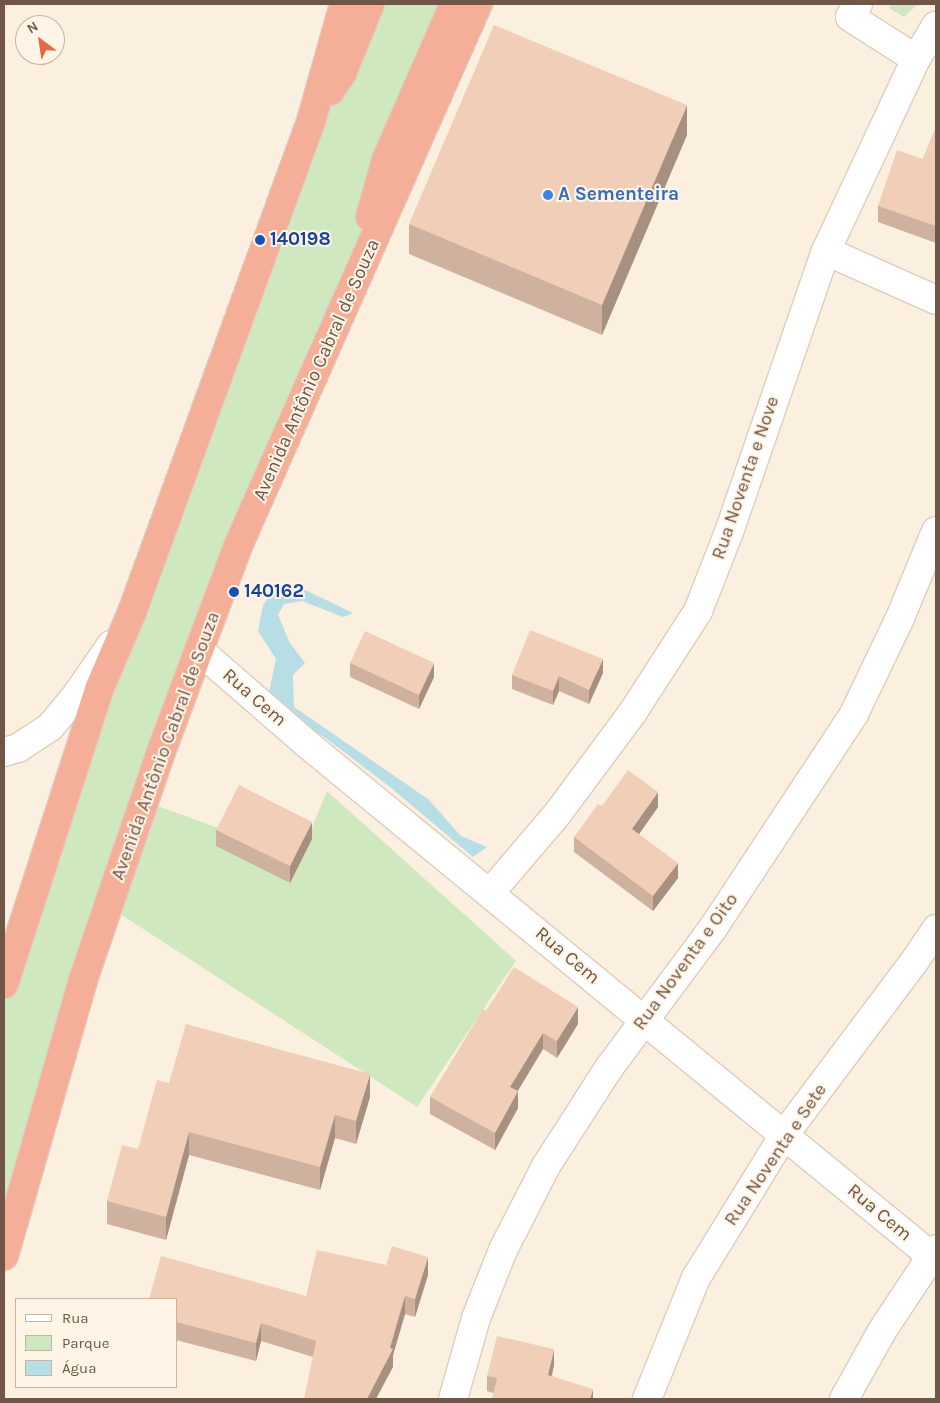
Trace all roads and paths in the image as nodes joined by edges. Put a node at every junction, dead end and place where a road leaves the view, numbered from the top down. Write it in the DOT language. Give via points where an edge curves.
graph roads {
  1 [pos="344,4"];
  2 [pos="370,4"];
  3 [pos="454,4"];
  4 [pos="478,4"];
  5 [pos="858,4"];
  6 [pos="936,26"];
  7 [pos="916,59"];
  8 [pos="311,121"];
  9 [pos="826,251"];
  10 [pos="357,282"];
  11 [pos="936,300"];
  12 [pos="936,531"];
  13 [pos="132,612"];
  14 [pos="199,650"];
  15 [pos="4,752"];
  16 [pos="490,893"];
  17 [pos="936,929"];
  18 [pos="4,984"];
  19 [pos="644,1020"];
  20 [pos="784,1135"];
  21 [pos="935,1255"];
  22 [pos="4,1256"];
  23 [pos="454,1399"];
  24 [pos="647,1399"];
  25 [pos="844,1399"];
  1 -- 8 [label="highway"];
  2 -- 8 [label="highway" via="342,73"];
  3 -- 10 [label="highway" via="386,160 372,206"];
  4 -- 10 [label="highway, Avenida Antônio Cabral de Souza"];
  5 -- 7 [label="street" via="850,17"];
  6 -- 7 [label="street, Rua Noventa e Nove"];
  7 -- 9 [label="street, Rua Noventa e Nove"];
  8 -- 13 [label="highway"];
  9 -- 11 [label="street"];
  9 -- 16 [label="street, Rua Noventa e Nove" via="729,532 698,610 633,712 558,814"];
  10 -- 14 [label="highway, Avenida Antônio Cabral de Souza" via="238,546"];
  12 -- 19 [label="street, Rua Noventa e Oito" via="900,618 854,714 713,928"];
  13 -- 15 [label="street" via="76,696 50,727 18,748"];
  13 -- 18 [label="highway" via="100,688"];
  14 -- 16 [label="street, Rua Cem" via="307,744"];
  14 -- 22 [label="highway, Avenida Antônio Cabral de Souza" via="83,980"];
  16 -- 19 [label="street, Rua Cem"];
  17 -- 20 [label="street, Rua Noventa e Sete"];
  19 -- 20 [label="street, Rua Cem"];
  19 -- 23 [label="street, Rua Noventa e Oito" via="546,1166 503,1250 476,1318"];
  20 -- 21 [label="street, Rua Cem"];
  20 -- 24 [label="street, Rua Noventa e Sete" via="696,1278"];
  21 -- 25 [label="street" via="882,1331"];
}
